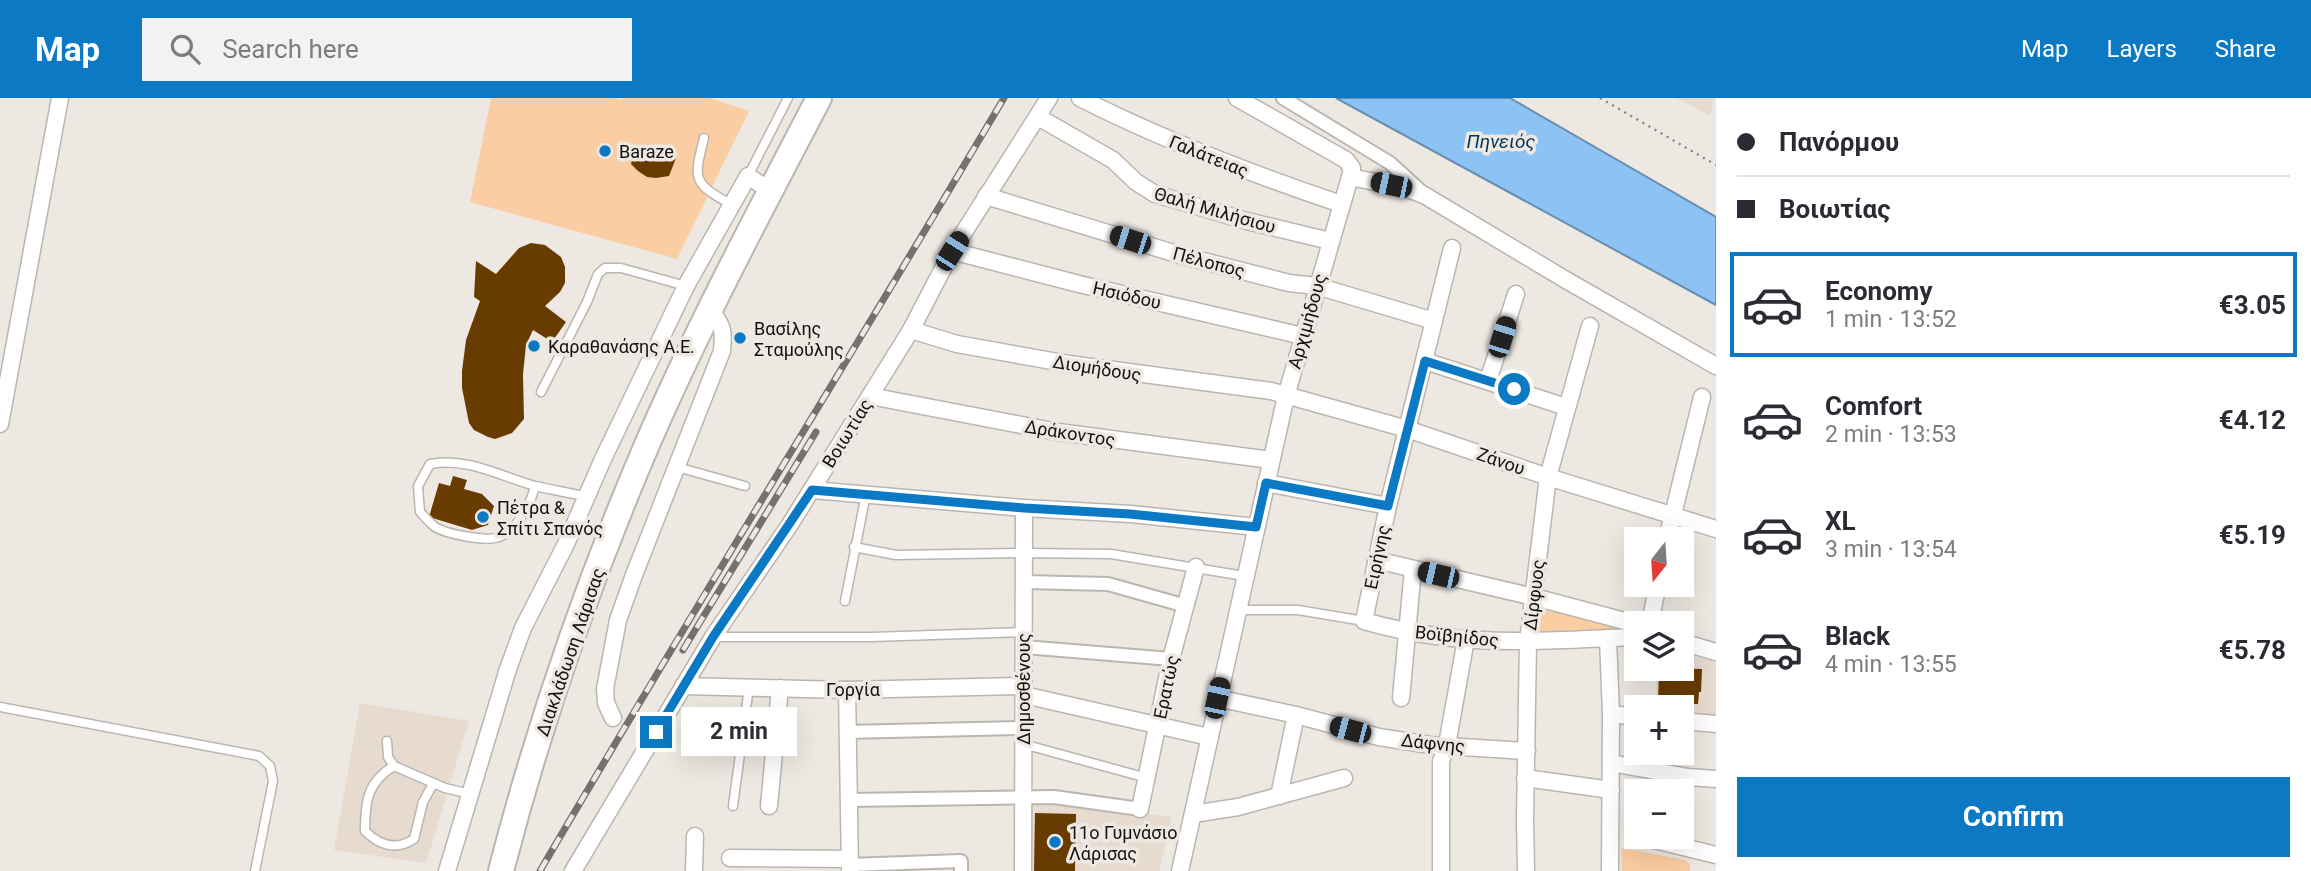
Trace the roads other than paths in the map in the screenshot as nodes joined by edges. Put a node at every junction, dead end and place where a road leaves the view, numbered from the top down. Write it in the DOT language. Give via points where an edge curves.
graph roads {
  1 [pos="60,98"];
  2 [pos="788,98"];
  3 [pos="1049,98"];
  4 [pos="1080,98"];
  5 [pos="1237,98"];
  6 [pos="1283,98"];
  7 [pos="813,103"];
  8 [pos="1038,117"];
  9 [pos="704,138"];
  10 [pos="748,176"];
  11 [pos="1350,177"];
  12 [pos="770,191"];
  13 [pos="1424,195"];
  14 [pos="986,196"];
  15 [pos="1341,204"];
  16 [pos="732,205"];
  17 [pos="1330,241"];
  18 [pos="1452,248"];
  19 [pos="952,251"];
  20 [pos="686,286"];
  21 [pos="1317,286"];
  22 [pos="1516,294"];
  23 [pos="710,309"];
  24 [pos="1434,321"];
  25 [pos="1590,326"];
  26 [pos="911,330"];
  27 [pos="1303,336"];
  28 [pos="1425,361"];
  29 [pos="1716,366"];
  30 [pos="1488,381"];
  31 [pos="541,392"];
  32 [pos="870,396"];
  33 [pos="1286,397"];
  34 [pos="1702,397"];
  35 [pos="1566,407"];
  36 [pos="0,424"];
  37 [pos="1407,429"];
  38 [pos="1271,460"];
  39 [pos="676,467"];
  40 [pos="1548,477"];
  41 [pos="1266,483"];
  42 [pos="535,486"];
  43 [pos="745,486"];
  44 [pos="812,490"];
  45 [pos="866,494"];
  46 [pos="588,497"];
  47 [pos="1388,506"];
  48 [pos="1024,508"];
  49 [pos="1672,516"];
  50 [pos="1256,527"];
  51 [pos="1670,527"];
  52 [pos="1716,529"];
  53 [pos="854,547"];
  54 [pos="1024,553"];
  55 [pos="1376,561"];
  56 [pos="1196,567"];
  57 [pos="1413,569"];
  58 [pos="1244,576"];
  59 [pos="1024,582"];
  60 [pos="1534,597"];
  61 [pos="845,601"];
  62 [pos="1186,606"];
  63 [pos="1237,610"];
  64 [pos="1364,621"];
  65 [pos="1624,621"];
  66 [pos="1409,631"];
  67 [pos="713,637"];
  68 [pos="1624,637"];
  69 [pos="1608,638"];
  70 [pos="1466,639"];
  71 [pos="1024,640"];
  72 [pos="1528,641"];
  73 [pos="1694,646"];
  74 [pos="1716,652"];
  75 [pos="1171,659"];
  76 [pos="683,686"];
  77 [pos="749,687"];
  78 [pos="780,688"];
  79 [pos="847,690"];
  80 [pos="1023,690"];
  81 [pos="1217,698"];
  82 [pos="1401,698"];
  83 [pos="0,707"];
  84 [pos="1611,714"];
  85 [pos="1296,715"];
  86 [pos="1624,716"];
  87 [pos="613,718"];
  88 [pos="1694,722"];
  89 [pos="1716,724"];
  90 [pos="1158,725"];
  91 [pos="847,732"];
  92 [pos="1023,736"];
  93 [pos="1209,737"];
  94 [pos="387,741"];
  95 [pos="1447,745"];
  96 [pos="1527,751"];
  97 [pos="1611,763"];
  98 [pos="394,766"];
  99 [pos="1147,778"];
  100 [pos="1344,778"];
  101 [pos="1525,778"];
  102 [pos="1716,779"];
  103 [pos="433,784"];
  104 [pos="1611,790"];
  105 [pos="470,794"];
  106 [pos="1279,796"];
  107 [pos="1023,797"];
  108 [pos="848,800"];
  109 [pos="733,806"];
  110 [pos="769,806"];
  111 [pos="1140,809"];
  112 [pos="1193,814"];
  113 [pos="1611,830"];
  114 [pos="1624,833"];
  115 [pos="695,836"];
  116 [pos="1691,849"];
  117 [pos="1716,855"];
  118 [pos="730,858"];
  119 [pos="849,865"];
  120 [pos="255,871"];
  121 [pos="447,871"];
  122 [pos="501,871"];
  123 [pos="573,871"];
  124 [pos="694,871"];
  125 [pos="961,871"];
  126 [pos="1023,871"];
  127 [pos="1180,871"];
  128 [pos="1441,871"];
  129 [pos="1526,871"];
  130 [pos="1610,871"];
  1 -- 36 [label="street"];
  2 -- 10 [label="lane"];
  3 -- 8 [label="street, Βοιωτίας"];
  4 -- 15 [label="street, Γαλάτειας" via="1159,136"];
  5 -- 11 [label="street" via="1346,160 1352,168"];
  6 -- 13 [label="street" via="1390,163"];
  7 -- 12 [label="main road, Διακλάδωση Λάρισας"];
  8 -- 14 [label="street, Βοιωτίας"];
  8 -- 17 [label="street, Θαλή Μιλήσιου" via="1113,160 1155,194"];
  9 -- 16 [label="lane" via="696,169 698,180"];
  10 -- 12 [label="street"];
  10 -- 16 [label="street"];
  11 -- 13 [label="street"];
  11 -- 15 [label="street, Αρχιμήδους"];
  12 -- 23 [label="main road, Διακλάδωση Λάρισας"];
  13 -- 29 [label="street"];
  14 -- 19 [label="street, Βοιωτίας"];
  14 -- 21 [label="street, Πέλοπος" via="1180,255"];
  15 -- 17 [label="street, Αρχιμήδους"];
  16 -- 20 [label="street"];
  17 -- 21 [label="street, Αρχιμήδους"];
  18 -- 24 [label="street, Ειρήνης"];
  19 -- 26 [label="street, Βοιωτίας"];
  19 -- 27 [label="street, Ησιόδου"];
  20 -- 31 [label="lane" via="605,268 597,274"];
  20 -- 46 [label="street"];
  21 -- 24 [label="street, Πέλοπος"];
  21 -- 27 [label="street, Αρχιμήδους"];
  22 -- 30 [label="street"];
  23 -- 39 [label="street" via="724,333 722,351"];
  23 -- 122 [label="main road, Διακλάδωση Λάρισας" via="649,440 595,576"];
  24 -- 28 [label="street, Ειρήνης"];
  25 -- 35 [label="street, Δίρφυος"];
  26 -- 32 [label="street, Βοιωτίας"];
  26 -- 33 [label="street, Διομήδους" via="1019,356 1258,389"];
  27 -- 33 [label="street, Αρχιμήδους"];
  28 -- 30 [label="street"];
  28 -- 37 [label="street, Ειρήνης"];
  30 -- 35 [label="street"];
  32 -- 38 [label="street, Δράκοντος" via="1058,432"];
  32 -- 44 [label="street, Βοιωτίας"];
  33 -- 37 [label="street, Ζάνου"];
  33 -- 38 [label="street, Αρχιμήδους"];
  34 -- 49 [label="street"];
  35 -- 40 [label="street, Δίρφυος"];
  37 -- 40 [label="street, Ζάνου"];
  37 -- 47 [label="street, Ειρήνης"];
  38 -- 41 [label="street, Αρχιμήδους"];
  39 -- 43 [label="lane"];
  39 -- 87 [label="street" via="618,620 605,689"];
  40 -- 49 [label="street, Ζάνου"];
  40 -- 60 [label="street, Δίρφυος"];
  41 -- 47 [label="street"];
  41 -- 50 [label="street, Αρχιμήδους"];
  42 -- 42 [label="lane" via="449,461 430,464 418,486 420,512 437,529 474,538 499,537 516,524"];
  42 -- 46 [label="lane"];
  44 -- 45 [label="street"];
  44 -- 67 [label="street, Βοιωτίας"];
  45 -- 48 [label="street"];
  45 -- 53 [label="lane"];
  46 -- 105 [label="street" via="523,628"];
  47 -- 55 [label="street, Ειρήνης"];
  48 -- 50 [label="street"];
  48 -- 54 [label="street, Δημοσθένους"];
  49 -- 51 [label="street"];
  49 -- 52 [label="street, Ζάνου"];
  50 -- 58 [label="street, Αρχιμήδους"];
  53 -- 54 [label="lane" via="895,555"];
  53 -- 61 [label="lane"];
  54 -- 56 [label="lane" via="1111,554"];
  54 -- 59 [label="street, Δημοσθένους"];
  55 -- 57 [label="street"];
  55 -- 64 [label="street, Ειρήνης"];
  56 -- 58 [label="lane"];
  56 -- 62 [label="street, Ερατώς"];
  57 -- 60 [label="street"];
  57 -- 66 [label="street"];
  58 -- 63 [label="street, Αρχιμήδους"];
  59 -- 62 [label="street" via="1108,584"];
  59 -- 71 [label="street, Δημοσθένους"];
  60 -- 65 [label="street"];
  60 -- 72 [label="street, Δίρφυος"];
  62 -- 75 [label="street, Ερατώς"];
  63 -- 64 [label="lane" via="1298,610"];
  63 -- 81 [label="street, Αρχιμήδους"];
  64 -- 66 [label="street, Βοϊβηίδος"];
  66 -- 70 [label="street, Βοϊβηίδος"];
  66 -- 82 [label="street"];
  67 -- 71 [label="lane"];
  67 -- 76 [label="street, Βοιωτίας"];
  68 -- 69 [label="street, Βοϊβηίδος"];
  69 -- 72 [label="street, Βοϊβηίδος"];
  69 -- 84 [label="street"];
  70 -- 72 [label="street, Βοϊβηίδος"];
  70 -- 95 [label="street"];
  71 -- 75 [label="street"];
  71 -- 80 [label="street, Δημοσθένους"];
  72 -- 96 [label="street, Δίρφυος"];
  73 -- 74 [label="street"];
  75 -- 90 [label="street, Ερατώς"];
  76 -- 77 [label="street, Γοργία"];
  76 -- 123 [label="street, Βοιωτίας"];
  77 -- 78 [label="street, Γοργία"];
  77 -- 109 [label="lane"];
  78 -- 79 [label="street, Γοργία"];
  78 -- 110 [label="street"];
  79 -- 80 [label="street, Γοργία"];
  79 -- 91 [label="street"];
  80 -- 90 [label="street, Γοργία"];
  80 -- 92 [label="street, Δημοσθένους"];
  81 -- 85 [label="street, Δάφνης"];
  81 -- 93 [label="street, Αρχιμήδους"];
  83 -- 120 [label="lane" via="259,756 270,766 273,781"];
  84 -- 86 [label="street"];
  84 -- 97 [label="street"];
  85 -- 95 [label="street, Δάφνης" via="1379,737"];
  85 -- 106 [label="street"];
  88 -- 89 [label="street"];
  90 -- 93 [label="street, Γοργία"];
  90 -- 99 [label="street, Ερατώς"];
  91 -- 92 [label="street"];
  91 -- 108 [label="street"];
  92 -- 99 [label="lane"];
  92 -- 107 [label="street, Δημοσθένους"];
  93 -- 112 [label="street, Αρχιμήδους"];
  94 -- 98 [label="lane"];
  95 -- 96 [label="street, Δάφνης"];
  95 -- 128 [label="street" via="1441,761"];
  96 -- 101 [label="street, Δίρφυος"];
  97 -- 102 [label="street"];
  97 -- 104 [label="street"];
  98 -- 103 [label="lane"];
  98 -- 103 [label="lane" via="377,778 365,808 365,831 382,844 395,846 414,839"];
  99 -- 111 [label="street, Ερατώς"];
  100 -- 106 [label="street"];
  101 -- 104 [label="street"];
  101 -- 129 [label="street, Δίρφυος"];
  103 -- 105 [label="lane"];
  104 -- 113 [label="street"];
  105 -- 121 [label="street"];
  106 -- 112 [label="street"];
  107 -- 108 [label="street"];
  107 -- 111 [label="street"];
  107 -- 126 [label="street, Δημοσθένους"];
  108 -- 119 [label="street"];
  112 -- 127 [label="street, Αρχιμήδους"];
  113 -- 114 [label="street"];
  113 -- 130 [label="street"];
  115 -- 124 [label="street"];
  116 -- 117 [label="street"];
  118 -- 119 [label="street"];
  119 -- 125 [label="street" via="961,861"];
}
